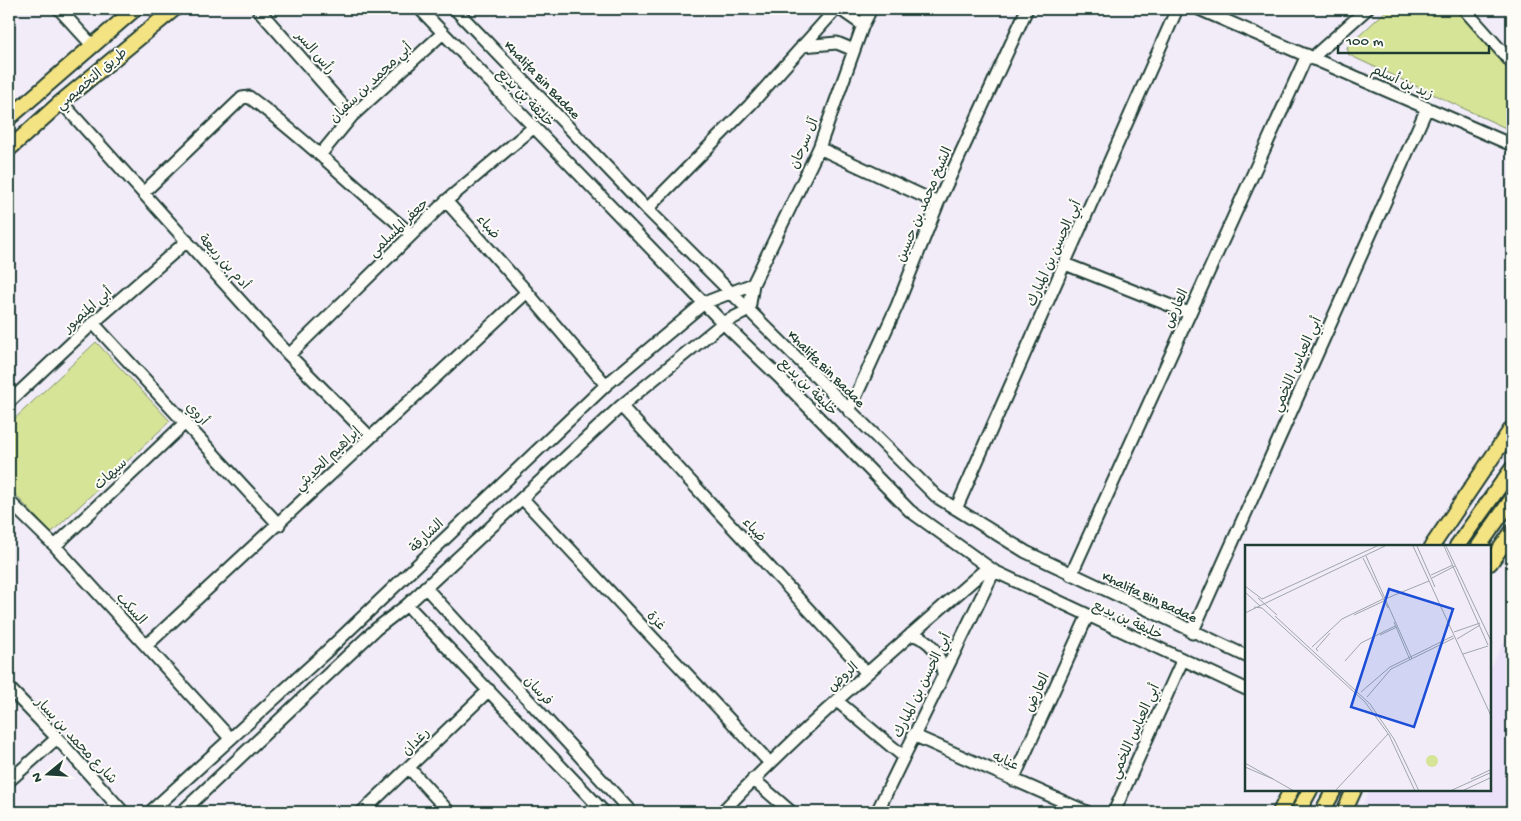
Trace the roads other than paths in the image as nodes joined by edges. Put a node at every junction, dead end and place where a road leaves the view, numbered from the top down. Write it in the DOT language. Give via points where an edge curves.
graph roads {
  1 [pos="59,9"];
  2 [pos="135,9"];
  3 [pos="174,9"];
  4 [pos="258,9"];
  5 [pos="420,9"];
  6 [pos="455,9"];
  7 [pos="836,9"];
  8 [pos="840,9"];
  9 [pos="871,9"];
  10 [pos="1027,9"];
  11 [pos="1177,9"];
  12 [pos="1199,9"];
  13 [pos="1367,9"];
  14 [pos="1464,9"];
  15 [pos="863,25"];
  16 [pos="443,34"];
  17 [pos="92,45"];
  18 [pos="802,46"];
  19 [pos="854,50"];
  20 [pos="1310,56"];
  21 [pos="1512,63"];
  22 [pos="60,103"];
  23 [pos="1428,108"];
  24 [pos="352,116"];
  25 [pos="9,118"];
  26 [pos="534,127"];
  27 [pos="1512,145"];
  28 [pos="819,148"];
  29 [pos="9,149"];
  30 [pos="320,155"];
  31 [pos="144,192"];
  32 [pos="446,201"];
  33 [pos="938,203"];
  34 [pos="647,209"];
  35 [pos="411,234"];
  36 [pos="187,241"];
  37 [pos="1065,264"];
  38 [pos="753,284"];
  39 [pos="527,292"];
  40 [pos="732,294"];
  41 [pos="704,303"];
  42 [pos="748,310"];
  43 [pos="1189,313"];
  44 [pos="93,323"];
  45 [pos="723,323"];
  46 [pos="289,355"];
  47 [pos="606,385"];
  48 [pos="9,402"];
  49 [pos="621,406"];
  50 [pos="849,411"];
  51 [pos="186,422"];
  52 [pos="1512,428"];
  53 [pos="370,437"];
  54 [pos="1512,469"];
  55 [pos="522,498"];
  56 [pos="1512,499"];
  57 [pos="9,501"];
  58 [pos="956,509"];
  59 [pos="279,525"];
  60 [pos="1512,532"];
  61 [pos="1433,545"];
  62 [pos="1458,545"];
  63 [pos="1480,545"];
  64 [pos="55,546"];
  65 [pos="1491,563"];
  66 [pos="990,570"];
  67 [pos="1071,575"];
  68 [pos="425,587"];
  69 [pos="408,605"];
  70 [pos="1087,617"];
  71 [pos="1192,633"];
  72 [pos="911,634"];
  73 [pos="146,646"];
  74 [pos="325,653"];
  75 [pos="1245,656"];
  76 [pos="1182,661"];
  77 [pos="337,666"];
  78 [pos="867,673"];
  79 [pos="943,673"];
  80 [pos="9,688"];
  81 [pos="489,690"];
  82 [pos="1245,690"];
  83 [pos="837,701"];
  84 [pos="913,735"];
  85 [pos="57,738"];
  86 [pos="230,738"];
  87 [pos="902,756"];
  88 [pos="770,763"];
  89 [pos="409,768"];
  90 [pos="753,779"];
  91 [pos="1013,780"];
  92 [pos="9,781"];
  93 [pos="1290,791"];
  94 [pos="1309,791"];
  95 [pos="1333,791"];
  96 [pos="1354,791"];
  97 [pos="123,812"];
  98 [pos="150,812"];
  99 [pos="182,812"];
  100 [pos="362,812"];
  101 [pos="449,812"];
  102 [pos="604,812"];
  103 [pos="631,812"];
  104 [pos="722,812"];
  105 [pos="790,812"];
  106 [pos="876,812"];
  107 [pos="1087,812"];
  108 [pos="1114,812"];
  109 [pos="1280,812"];
  110 [pos="1298,812"];
  111 [pos="1322,812"];
  112 [pos="1344,812"];
  1 -- 17 [label="street"];
  2 -- 17 [label="main road, طريق التخصصي"];
  3 -- 22 [label="main road, طريق التخصصي"];
  4 -- 24 [label="street, رأس السر"];
  5 -- 16 [label="street, خليفة بن بديع"];
  6 -- 34 [label="street, Khalifa Bin Badae"];
  7 -- 18 [label="street"];
  8 -- 15 [label="street"];
  9 -- 15 [label="street, آل سرحان"];
  10 -- 33 [label="street, الشيخ محمد بن حسين"];
  11 -- 37 [label="street, أبي الحسن بن المبارك"];
  12 -- 20 [label="street, زيد بن أسلم"];
  13 -- 20 [label="street"];
  14 -- 21 [label="street"];
  15 -- 19 [label="street, آل سرحان"];
  16 -- 24 [label="street, أبي محمد بن سفيان"];
  16 -- 26 [label="street, خليفة بن بديع"];
  17 -- 25 [label="main road, طريق التخصصي"];
  18 -- 19 [label="street" via="837,43"];
  18 -- 34 [label="street" via="750,105"];
  19 -- 28 [label="street, آل سرحان"];
  20 -- 23 [label="street, زيد بن أسلم"];
  20 -- 43 [label="street, العارض"];
  22 -- 29 [label="main road, طريق التخصصي"];
  22 -- 31 [label="street, أدم بن ربيعة"];
  23 -- 27 [label="street, زيد بن أسلم"];
  23 -- 71 [label="street, أبي العباس اللخمي"];
  24 -- 30 [label="street, أبي محمد بن سفيان"];
  26 -- 32 [label="street, جعفر المسلمي"];
  26 -- 41 [label="street, خليفة بن بديع"];
  28 -- 33 [label="street"];
  28 -- 38 [label="street, آل سرحان"];
  30 -- 31 [label="street" via="291,128 249,97 242,98"];
  30 -- 35 [label="street"];
  31 -- 36 [label="street, أدم بن ربيعة"];
  32 -- 35 [label="street, جعفر المسلمي"];
  32 -- 39 [label="street, ضباء"];
  33 -- 50 [label="street, الشيخ محمد بن حسين"];
  34 -- 40 [label="street, Khalifa Bin Badae"];
  35 -- 46 [label="street, جعفر المسلمي"];
  36 -- 44 [label="street, أبي المنصور"];
  36 -- 46 [label="street, أدم بن ربيعة"];
  37 -- 43 [label="street"];
  37 -- 58 [label="street, أبي الحسن بن المبارك"];
  38 -- 40 [label="street"];
  38 -- 42 [label="street, آل سرحان"];
  39 -- 47 [label="street, ضباء"];
  39 -- 53 [label="street, إبراهيم الحديثي"];
  40 -- 41 [label="street, الشارقة"];
  40 -- 42 [label="street, Khalifa Bin Badae"];
  41 -- 45 [label="street, خليفة بن بديع"];
  41 -- 47 [label="street, الشارقة"];
  42 -- 45 [label="street"];
  42 -- 50 [label="street, Khalifa Bin Badae"];
  43 -- 67 [label="street, العارض"];
  44 -- 48 [label="street, أبي المنصور"];
  44 -- 51 [label="street, أروي"];
  45 -- 49 [label="street"];
  45 -- 66 [label="street, خليفة بن بديع" via="910,511"];
  46 -- 53 [label="street, أدم بن ربيعة"];
  47 -- 74 [label="street, الشارقة"];
  49 -- 55 [label="street"];
  49 -- 78 [label="street, ضباء"];
  50 -- 58 [label="street, Khalifa Bin Badae" via="937,497"];
  51 -- 59 [label="street, أروي"];
  51 -- 64 [label="street, سيهات"];
  52 -- 61 [label="main road"];
  53 -- 59 [label="street, إبراهيم الحديثي"];
  54 -- 62 [label="main road"];
  55 -- 68 [label="street"];
  55 -- 88 [label="street, غزة"];
  56 -- 63 [label="main road"];
  57 -- 64 [label="street, السكب"];
  58 -- 67 [label="street, Khalifa Bin Badae"];
  59 -- 73 [label="street, إبراهيم الحديثي"];
  60 -- 65 [label="main road"];
  64 -- 73 [label="street, السكب"];
  66 -- 70 [label="street, خليفة بن بديع"];
  66 -- 72 [label="street, الروض"];
  66 -- 79 [label="street, أبي الحسن بن المبارك"];
  67 -- 71 [label="street, Khalifa Bin Badae"];
  68 -- 69 [label="street"];
  68 -- 103 [label="street, فرسان"];
  69 -- 77 [label="street" via="376,629"];
  69 -- 81 [label="street"];
  70 -- 76 [label="street, خليفة بن بديع"];
  70 -- 91 [label="street, العارض"];
  71 -- 75 [label="street, Khalifa Bin Badae"];
  72 -- 78 [label="street, الروض"];
  72 -- 79 [label="street" via="924,638 939,655"];
  73 -- 86 [label="street, السكب"];
  74 -- 77 [label="street"];
  74 -- 86 [label="street, الشارقة"];
  76 -- 82 [label="street, خليفة بن بديع"];
  76 -- 108 [label="street, أبي العباس اللخمي"];
  77 -- 99 [label="street"];
  78 -- 83 [label="street, الروض"];
  79 -- 84 [label="street, أبي الحسن بن المبارك"];
  80 -- 85 [label="street, شارع محمد بن يسار"];
  81 -- 89 [label="street, رغدان"];
  81 -- 102 [label="street"];
  83 -- 87 [label="street"];
  83 -- 88 [label="street, الروض"];
  84 -- 87 [label="street, أبي الحسن بن المبارك"];
  84 -- 91 [label="street, عنابه"];
  85 -- 92 [label="street"];
  85 -- 97 [label="street, شارع محمد بن يسار"];
  86 -- 98 [label="street, الشارقة"];
  87 -- 106 [label="street, أبي الحسن بن المبارك"];
  88 -- 90 [label="street, الروض"];
  89 -- 100 [label="street, رغدان"];
  89 -- 101 [label="street"];
  90 -- 104 [label="street, الروض"];
  90 -- 105 [label="street"];
  91 -- 107 [label="street, عنابه"];
  93 -- 109 [label="main road"];
  94 -- 110 [label="main road"];
  95 -- 111 [label="main road"];
  96 -- 112 [label="main road"];
}
